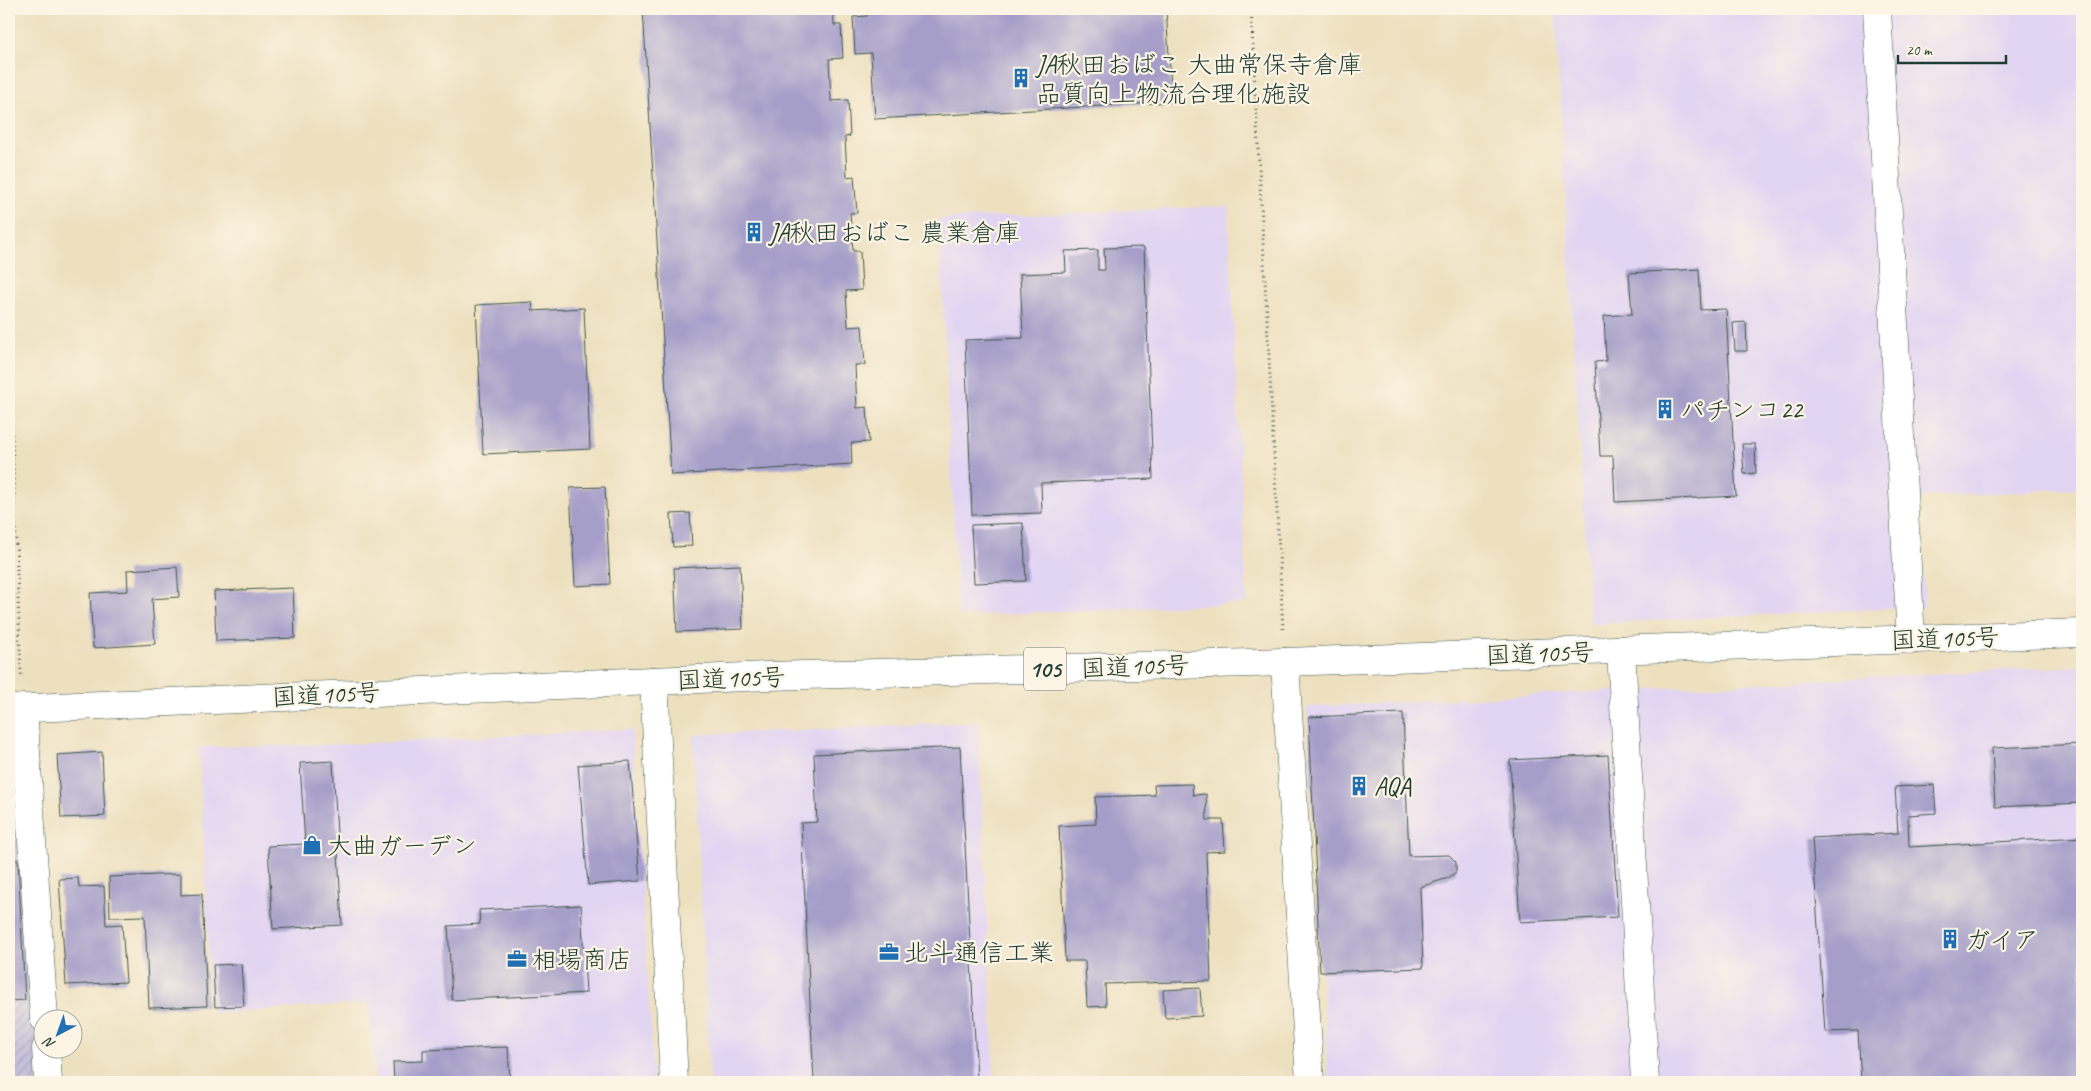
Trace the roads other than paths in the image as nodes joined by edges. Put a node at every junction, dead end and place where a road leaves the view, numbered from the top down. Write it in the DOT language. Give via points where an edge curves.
graph roads {
  1 [pos="1877,9"];
  2 [pos="2082,634"];
  3 [pos="1911,640"];
  4 [pos="1621,650"];
  5 [pos="1284,662"];
  6 [pos="654,681"];
  7 [pos="16,708"];
  8 [pos="43,1008"];
  9 [pos="47,1058"];
  10 [pos="48,1082"];
  11 [pos="674,1082"];
  12 [pos="1310,1082"];
  13 [pos="1645,1082"];
  1 -- 3 [label="main road"];
  2 -- 3 [label="main road, 国道105号 / 105"];
  3 -- 4 [label="main road, 国道105号 / 105"];
  4 -- 5 [label="main road, 国道105号 / 105"];
  4 -- 13 [label="main road"];
  5 -- 6 [label="main road, 国道105号 / 105"];
  5 -- 12 [label="main road"];
  6 -- 7 [label="main road, 国道105号 / 105"];
  6 -- 11 [label="main road"];
  7 -- 8 [label="main road"];
  9 -- 10 [label="main road"];
}
